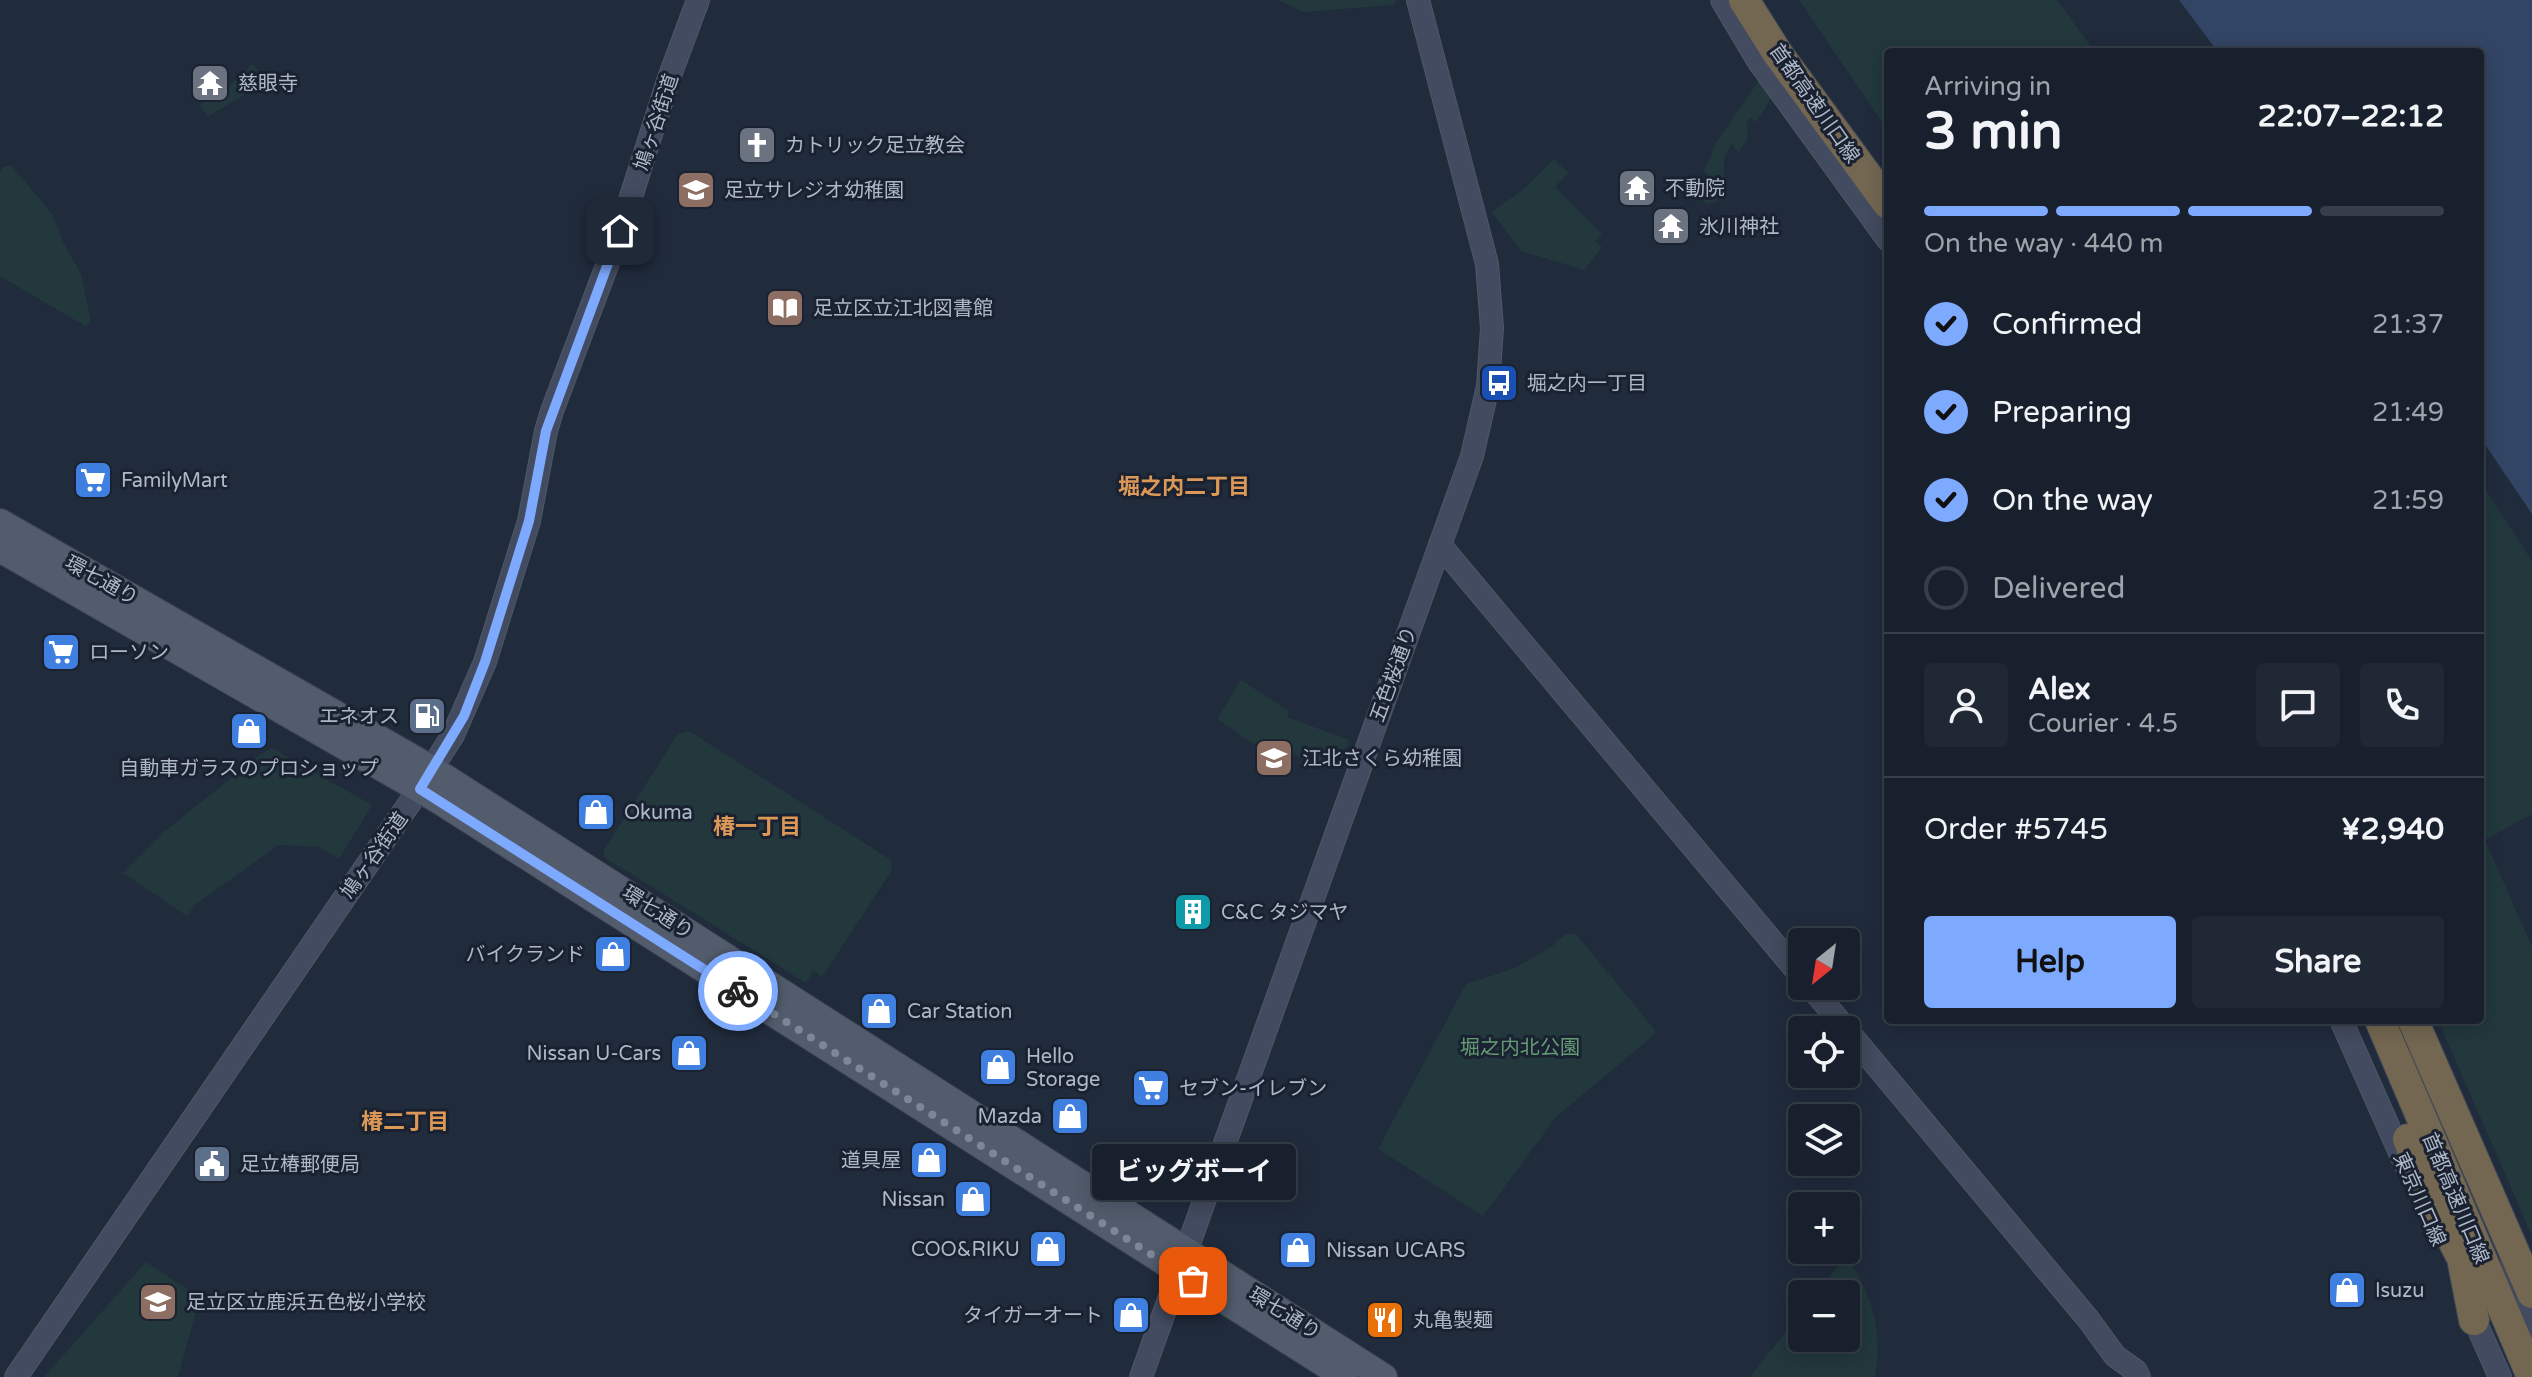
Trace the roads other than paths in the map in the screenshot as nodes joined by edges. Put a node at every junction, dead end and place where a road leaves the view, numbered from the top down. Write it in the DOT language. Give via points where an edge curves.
graph roads {
  1 [pos="698,0"];
  2 [pos="1418,0"];
  3 [pos="1722,0"];
  4 [pos="1744,0"];
  5 [pos="1757,0"];
  6 [pos="1767,0"];
  7 [pos="1884,168"];
  8 [pos="1884,182"];
  9 [pos="1884,199"];
  10 [pos="1884,234"];
  11 [pos="0,522"];
  12 [pos="1440,545"];
  13 [pos="0,549"];
  14 [pos="426,779"];
  15 [pos="1788,960"];
  16 [pos="1822,1000"];
  17 [pos="2343,1024"];
  18 [pos="2362,1024"];
  19 [pos="2382,1024"];
  20 [pos="2401,1024"];
  21 [pos="2412,1024"];
  22 [pos="2412,1024"];
  23 [pos="2412,1024"];
  24 [pos="1182,1262"];
  25 [pos="2532,1263"];
  26 [pos="2532,1293"];
  27 [pos="2532,1313"];
  28 [pos="2474,1320"];
  29 [pos="2532,1331"];
  30 [pos="2115,1367"];
  31 [pos="16,1377"];
  32 [pos="1141,1377"];
  33 [pos="1345,1377"];
  34 [pos="1384,1377"];
  35 [pos="2139,1377"];
  36 [pos="2500,1377"];
  37 [pos="2532,1377"];
  1 -- 14 [label="main road, 鳩ヶ谷街道" via="549,421 529,521 485,662 464,716"];
  2 -- 12 [label="main road, 五色桜通り" via="1487,264 1492,328 1479,432"];
  3 -- 10 [label="main road" via="1759,62"];
  4 -- 9 [label="highway, 首都高速川口線"];
  5 -- 8 [label="main road" via="1793,62"];
  6 -- 7 [label="highway, 首都高速川口線"];
  11 -- 14 [label="main road, 環七通り"];
  12 -- 15 [label="main road"];
  12 -- 24 [label="main road, 五色桜通り"];
  13 -- 14 [label="main road, 環七通り"];
  14 -- 24 [label="main road, 環七通り" via="587,865"];
  14 -- 31 [label="main road, 鳩ヶ谷街道"];
  16 -- 30 [label="main road" via="2088,1319"];
  17 -- 28 [label="main road, 東京川口線"];
  18 -- 28 [label="highway" via="2437,1210 2462,1258"];
  19 -- 37 [label="highway, 首都高速川口線"];
  20 -- 29 [label="main road"];
  21 -- 25 [label="main road"];
  22 -- 26 [label="highway, 首都高速川口線, bridge"];
  23 -- 27 [label="highway, bridge"];
  24 -- 32 [label="main road, 五色桜通り"];
  24 -- 33 [label="main road, 環七通り"];
  24 -- 34 [label="main road, 環七通り" via="1282,1310"];
  28 -- 36 [label="main road, 東京川口線"];
  30 -- 35 [label="main road" via="2136,1371"];
}
